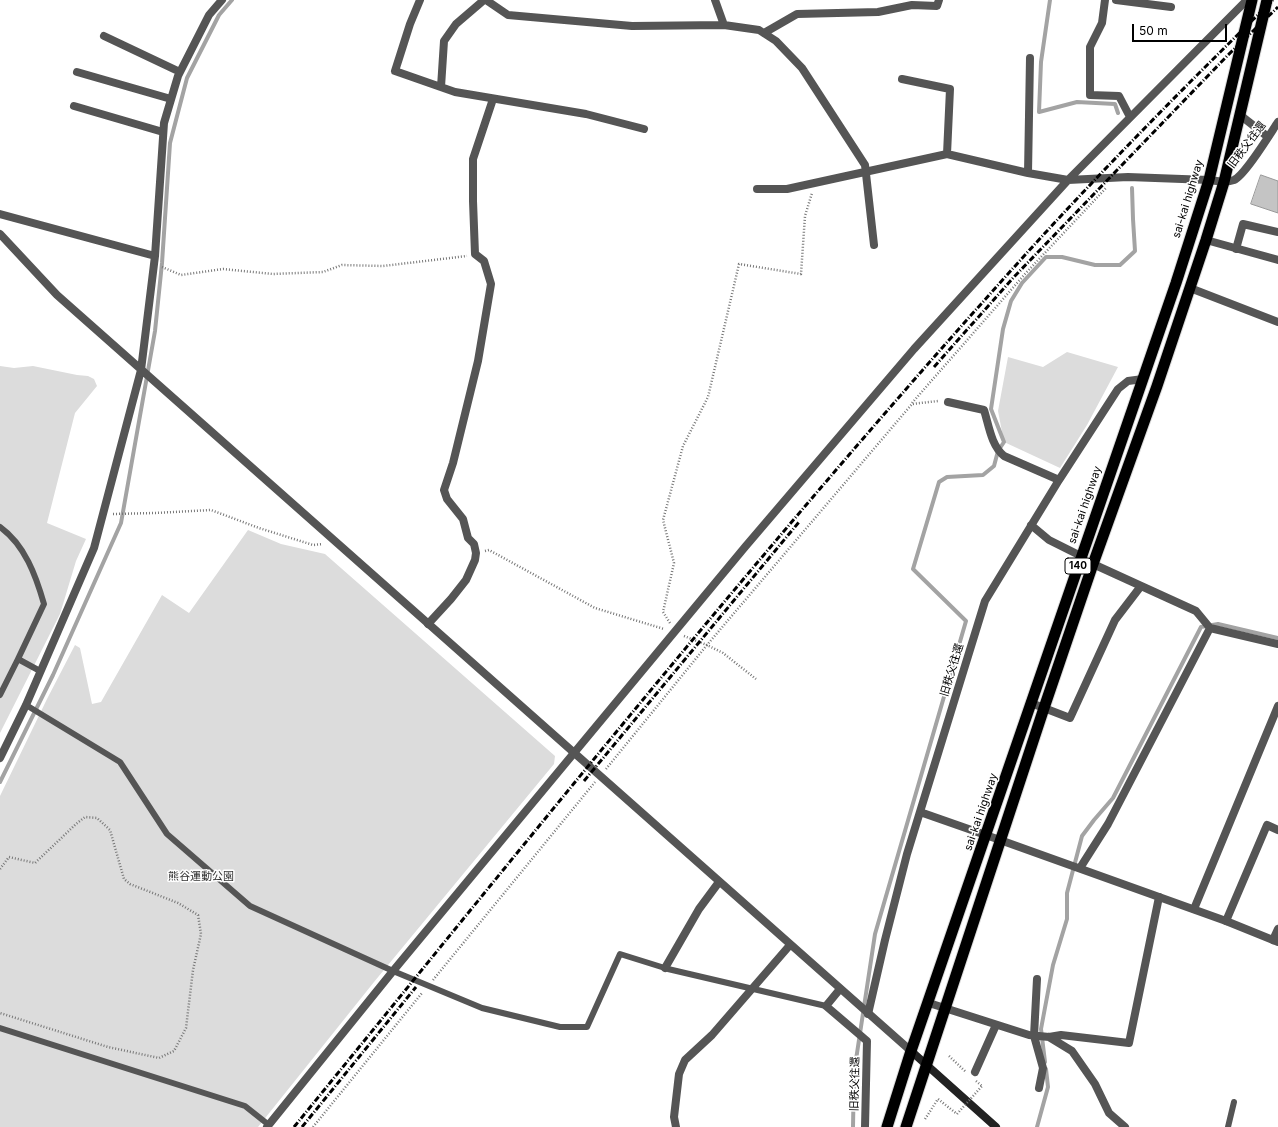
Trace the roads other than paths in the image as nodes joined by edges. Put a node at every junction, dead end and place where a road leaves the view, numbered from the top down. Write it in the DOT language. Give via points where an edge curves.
graph roads {
  1 [pos="221,0"];
  2 [pos="420,0"];
  3 [pos="485,0"];
  4 [pos="715,0"];
  5 [pos="939,0"];
  6 [pos="1105,0"];
  7 [pos="1116,0"];
  8 [pos="1247,0"];
  9 [pos="1252,0"];
  10 [pos="1267,0"];
  11 [pos="1171,7"];
  12 [pos="724,25"];
  13 [pos="764,33"];
  14 [pos="104,36"];
  15 [pos="1030,58"];
  16 [pos="77,72"];
  17 [pos="180,72"];
  18 [pos="902,79"];
  19 [pos="441,87"];
  20 [pos="493,99"];
  21 [pos="171,100"];
  22 [pos="74,106"];
  23 [pos="1240,115"];
  24 [pos="1130,117"];
  25 [pos="1278,122"];
  26 [pos="644,129"];
  27 [pos="163,132"];
  28 [pos="1268,137"];
  29 [pos="947,154"];
  30 [pos="866,172"];
  31 [pos="1028,173"];
  32 [pos="1068,180"];
  33 [pos="1209,180"];
  34 [pos="1224,182"];
  35 [pos="757,189"];
  36 [pos="0,214"];
  37 [pos="1278,232"];
  38 [pos="0,234"];
  39 [pos="1206,240"];
  40 [pos="874,245"];
  41 [pos="1236,248"];
  42 [pos="154,260"];
  43 [pos="1278,260"];
  44 [pos="1190,288"];
  45 [pos="1278,322"];
  46 [pos="141,370"];
  47 [pos="1143,379"];
  48 [pos="948,402"];
  49 [pos="1059,480"];
  50 [pos="1031,525"];
  51 [pos="0,527"];
  52 [pos="1081,556"];
  53 [pos="1093,564"];
  54 [pos="1141,586"];
  55 [pos="428,624"];
  56 [pos="1210,628"];
  57 [pos="1278,644"];
  58 [pos="18,659"];
  59 [pos="40,671"];
  60 [pos="0,695"];
  61 [pos="1031,703"];
  62 [pos="27,705"];
  63 [pos="1278,706"];
  64 [pos="1044,708"];
  65 [pos="574,754"];
  66 [pos="0,758"];
  67 [pos="920,812"];
  68 [pos="1278,830"];
  69 [pos="986,836"];
  70 [pos="1000,840"];
  71 [pos="1080,868"];
  72 [pos="719,882"];
  73 [pos="1159,897"];
  74 [pos="1194,909"];
  75 [pos="1226,921"];
  76 [pos="1278,929"];
  77 [pos="1275,941"];
  78 [pos="790,945"];
  79 [pos="665,968"];
  80 [pos="393,971"];
  81 [pos="1037,979"];
  82 [pos="753,988"];
  83 [pos="840,988"];
  84 [pos="928,1003"];
  85 [pos="826,1006"];
  86 [pos="944,1008"];
  87 [pos="868,1014"];
  88 [pos="996,1025"];
  89 [pos="0,1028"];
  90 [pos="1034,1036"];
  91 [pos="1049,1037"];
  92 [pos="911,1051"];
  93 [pos="927,1064"];
  94 [pos="975,1072"];
  95 [pos="1039,1088"];
  96 [pos="1234,1102"];
  97 [pos="268,1126"];
  98 [pos="676,1127"];
  99 [pos="865,1127"];
  100 [pos="886,1127"];
  101 [pos="906,1127"];
  102 [pos="996,1127"];
  103 [pos="1125,1127"];
  104 [pos="1228,1127"];
  1 -- 17 [label="street" via="209,15"];
  2 -- 19 [label="street" via="395,71"];
  3 -- 12 [label="street" via="508,15 632,26"];
  3 -- 19 [label="street" via="456,24 444,41"];
  4 -- 12 [label="street"];
  5 -- 13 [label="street" via="937,6 912,5 878,12 797,14"];
  6 -- 24 [label="street" via="1102,23 1090,47 1090,96 1119,96"];
  7 -- 11 [label="street"];
  8 -- 24 [label="street"];
  9 -- 33 [label="highway, sai-kai highway / 140"];
  10 -- 23 [label="highway, 140"];
  12 -- 13 [label="street"];
  13 -- 30 [label="street" via="776,41 802,68 865,165"];
  14 -- 17 [label="street"];
  15 -- 31 [label="street"];
  16 -- 21 [label="street"];
  17 -- 21 [label="street"];
  18 -- 29 [label="street" via="950,89"];
  19 -- 20 [label="street"];
  20 -- 26 [label="street" via="586,114"];
  20 -- 55 [label="street" via="473,159 475,254 484,261 491,284 478,361 444,490 447,499 463,519 468,538 474,544 476,553 466,580"];
  21 -- 27 [label="street"];
  22 -- 27 [label="street"];
  23 -- 28 [label="street"];
  23 -- 34 [label="highway, 140"];
  24 -- 32 [label="street"];
  25 -- 28 [label="street, 旧秩父往還"];
  27 -- 42 [label="street"];
  28 -- 34 [label="street, 旧秩父往還" via="1243,172 1235,180"];
  29 -- 30 [label="street"];
  29 -- 31 [label="street, 旧秩父往還"];
  30 -- 35 [label="street" via="787,189"];
  30 -- 40 [label="street"];
  31 -- 32 [label="street, 旧秩父往還"];
  32 -- 33 [label="street, 旧秩父往還" via="1128,177"];
  32 -- 65 [label="street" via="914,350 745,547"];
  33 -- 34 [label="street, 旧秩父往還"];
  33 -- 47 [label="highway, sai-kai highway / 140"];
  34 -- 39 [label="highway, 140"];
  36 -- 42 [label="street"];
  37 -- 41 [label="street" via="1243,224"];
  38 -- 46 [label="street" via="57,295"];
  39 -- 41 [label="street"];
  39 -- 44 [label="highway, 140"];
  41 -- 43 [label="street"];
  42 -- 46 [label="street"];
  44 -- 45 [label="street"];
  44 -- 53 [label="highway, 140"];
  46 -- 55 [label="street"];
  46 -- 59 [label="street" via="94,548"];
  47 -- 49 [label="street, 旧秩父往還" via="1128,381 1118,388"];
  47 -- 52 [label="highway, sai-kai highway / 140"];
  48 -- 49 [label="street" via="984,410 992,440 998,451"];
  49 -- 50 [label="street, 旧秩父往還"];
  50 -- 52 [label="street" via="1049,540"];
  50 -- 67 [label="street, 旧秩父往還" via="985,601"];
  51 -- 58 [label="lane" via="17,542 36,576 44,604"];
  52 -- 61 [label="highway, sai-kai highway / 140"];
  53 -- 54 [label="street"];
  53 -- 64 [label="highway, 140"];
  54 -- 56 [label="street" via="1196,611"];
  54 -- 64 [label="street" via="1115,620 1070,718"];
  55 -- 65 [label="street"];
  56 -- 57 [label="street"];
  56 -- 71 [label="street" via="1108,824"];
  58 -- 59 [label="lane"];
  58 -- 60 [label="lane"];
  59 -- 62 [label="street"];
  61 -- 64 [label="street"];
  61 -- 69 [label="highway, sai-kai highway / 140"];
  62 -- 66 [label="street"];
  62 -- 80 [label="lane" via="120,762 167,834 250,906"];
  63 -- 74 [label="street"];
  64 -- 70 [label="highway, 140"];
  65 -- 72 [label="street"];
  65 -- 80 [label="street"];
  67 -- 69 [label="street"];
  67 -- 87 [label="street, 旧秩父往還" via="888,926"];
  68 -- 75 [label="street" via="1267,825"];
  69 -- 70 [label="street"];
  69 -- 84 [label="highway, sai-kai highway / 140"];
  70 -- 71 [label="street"];
  70 -- 86 [label="highway, 140"];
  71 -- 73 [label="street"];
  72 -- 78 [label="street"];
  72 -- 79 [label="street" via="699,909"];
  73 -- 74 [label="street"];
  73 -- 91 [label="street" via="1129,1042 1061,1035"];
  74 -- 75 [label="street"];
  75 -- 77 [label="street"];
  76 -- 77 [label="street"];
  78 -- 82 [label="street"];
  78 -- 83 [label="street"];
  79 -- 80 [label="lane" via="620,954 587,1027 560,1027 482,1008"];
  79 -- 82 [label="lane"];
  80 -- 97 [label="street"];
  81 -- 90 [label="street"];
  82 -- 85 [label="lane"];
  82 -- 98 [label="street" via="712,1035 685,1060 679,1074 674,1117"];
  83 -- 85 [label="street"];
  83 -- 87 [label="street"];
  84 -- 86 [label="street"];
  84 -- 92 [label="highway, sai-kai highway / 140"];
  85 -- 99 [label="street, 旧秩父往還" via="867,1041"];
  86 -- 88 [label="street"];
  86 -- 93 [label="highway, 140"];
  87 -- 92 [label="street"];
  88 -- 90 [label="street"];
  88 -- 94 [label="street"];
  89 -- 97 [label="lane" via="245,1106"];
  90 -- 91 [label="street"];
  90 -- 95 [label="street" via="1043,1068"];
  91 -- 103 [label="street" via="1072,1051 1095,1084 1109,1113"];
  92 -- 93 [label="main road"];
  92 -- 100 [label="highway, sai-kai highway / 140"];
  93 -- 101 [label="highway, 140"];
  93 -- 102 [label="main road"];
  96 -- 104 [label="lane"];
}
